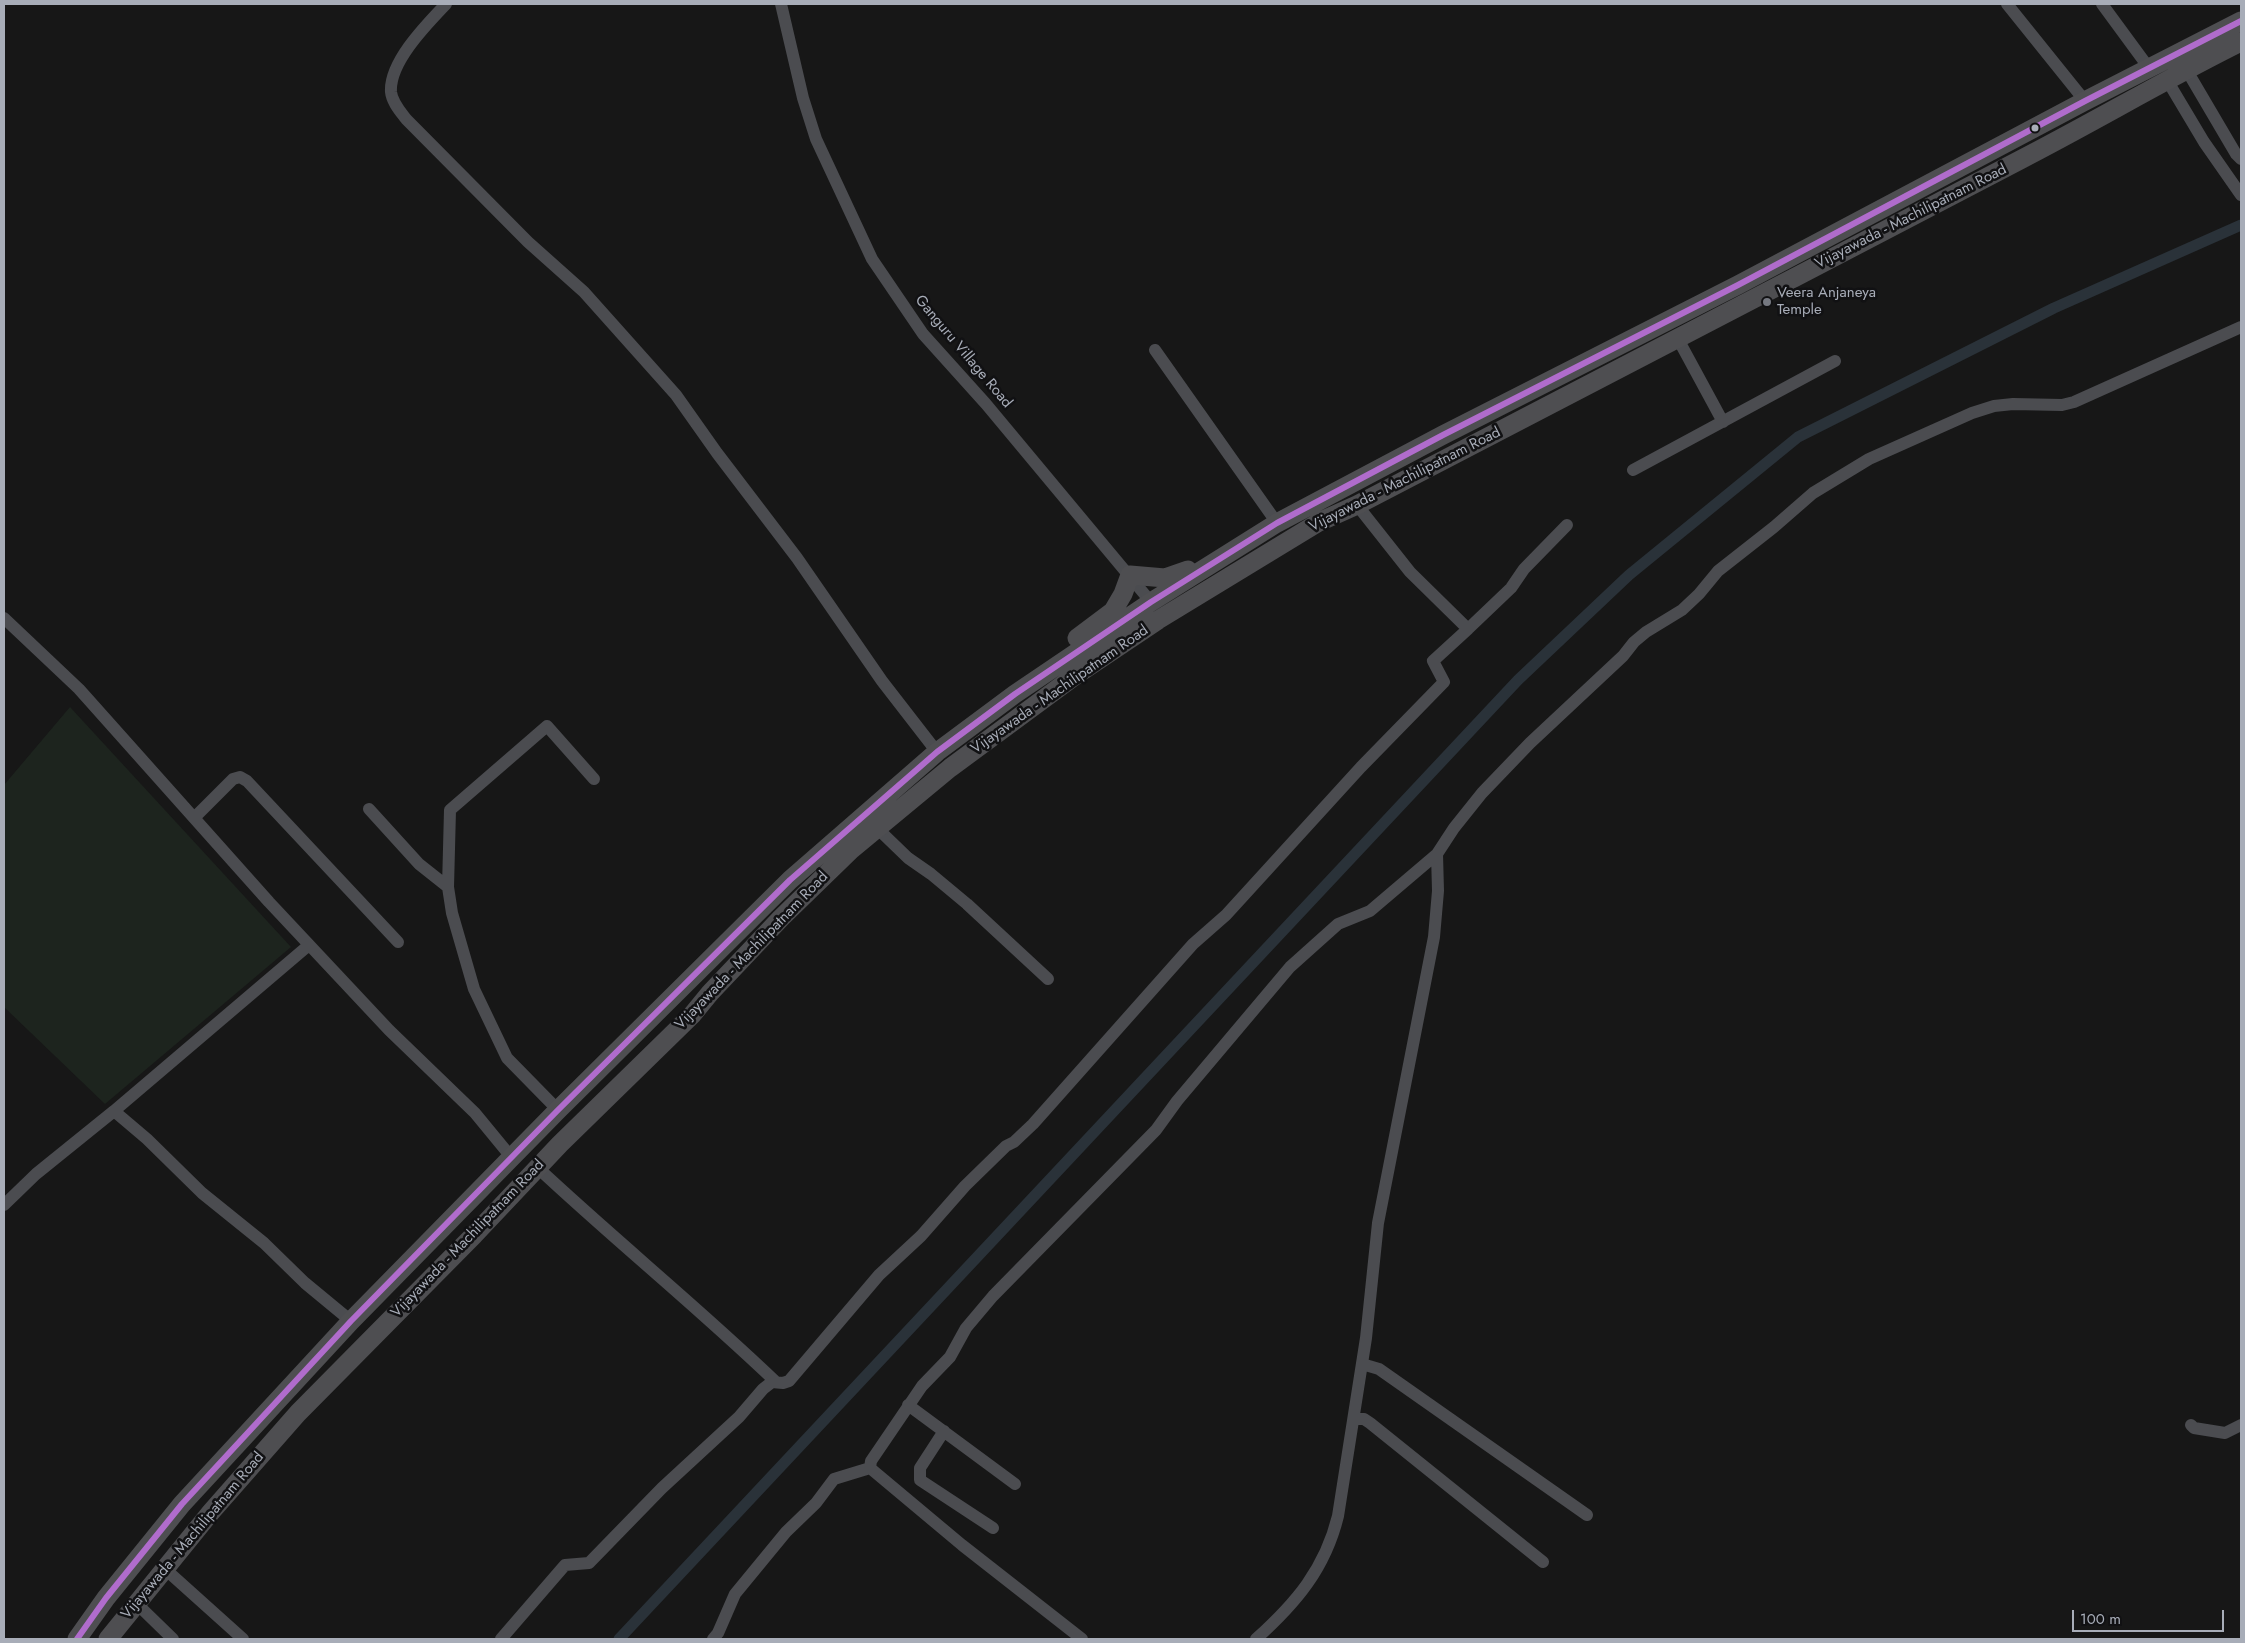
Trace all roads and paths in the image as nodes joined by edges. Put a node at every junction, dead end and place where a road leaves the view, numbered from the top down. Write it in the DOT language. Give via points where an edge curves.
graph roads {
  1 [pos="446,4"];
  2 [pos="781,4"];
  3 [pos="2007,4"];
  4 [pos="2102,4"];
  5 [pos="2241,21"];
  6 [pos="2241,42"];
  7 [pos="2149,68"];
  8 [pos="2186,69"];
  9 [pos="2167,80"];
  10 [pos="2085,101"];
  11 [pos="2241,158"];
  12 [pos="2241,195"];
  13 [pos="2241,327"];
  14 [pos="1678,339"];
  15 [pos="1155,350"];
  16 [pos="1835,361"];
  17 [pos="1723,422"];
  18 [pos="1633,470"];
  19 [pos="1357,505"];
  20 [pos="1277,523"];
  21 [pos="1567,525"];
  22 [pos="1304,532"];
  23 [pos="1259,535"];
  24 [pos="1130,575"];
  25 [pos="1151,602"];
  26 [pos="4,618"];
  27 [pos="1468,629"];
  28 [pos="1015,694"];
  29 [pos="937,752"];
  30 [pos="594,779"];
  31 [pos="370,809"];
  32 [pos="194,818"];
  33 [pos="878,829"];
  34 [pos="1437,854"];
  35 [pos="448,887"];
  36 [pos="398,942"];
  37 [pos="309,945"];
  38 [pos="1048,979"];
  39 [pos="558,1110"];
  40 [pos="114,1111"];
  41 [pos="512,1158"];
  42 [pos="538,1168"];
  43 [pos="4,1205"];
  44 [pos="351,1320"];
  45 [pos="1362,1364"];
  46 [pos="776,1382"];
  47 [pos="908,1405"];
  48 [pos="1354,1419"];
  49 [pos="2241,1424"];
  50 [pos="2191,1425"];
  51 [pos="944,1431"];
  52 [pos="870,1468"];
  53 [pos="1015,1484"];
  54 [pos="1587,1515"];
  55 [pos="993,1528"];
  56 [pos="1543,1562"];
  57 [pos="164,1568"];
  58 [pos="136,1604"];
  59 [pos="76,1639"];
  60 [pos="108,1639"];
  61 [pos="173,1639"];
  62 [pos="243,1639"];
  63 [pos="501,1639"];
  64 [pos="713,1639"];
  65 [pos="1082,1639"];
  66 [pos="1256,1639"];
  1 -- 29 [label="street" via="407,49 392,84 394,101 406,119 528,242 584,292 676,395"];
  2 -- 24 [label="street, Ganguru Village Road" via="816,138 872,259 923,334"];
  3 -- 10 [label="street"];
  4 -- 7 [label="street"];
  5 -- 7 [label="highway, Vijayawada - Machilipatnam Road"];
  6 -- 8 [label="highway, Vijayawada - Machilipatnam Road"];
  7 -- 10 [label="highway, Vijayawada - Machilipatnam Road"];
  8 -- 9 [label="highway, Vijayawada - Machilipatnam Road"];
  8 -- 11 [label="street"];
  9 -- 12 [label="street"];
  9 -- 14 [label="highway, Vijayawada - Machilipatnam Road"];
  10 -- 20 [label="highway, Vijayawada - Machilipatnam Road"];
  13 -- 34 [label="street" via="2074,402 1994,406 1972,414 1868,459 1831,480 1718,571 1682,610 1634,642 1624,656 1482,793"];
  14 -- 17 [label="street"];
  14 -- 19 [label="highway, Vijayawada - Machilipatnam Road"];
  15 -- 20 [label="street"];
  16 -- 17 [label="street"];
  17 -- 18 [label="street"];
  19 -- 22 [label="highway, Vijayawada - Machilipatnam Road"];
  19 -- 27 [label="street" via="1410,572"];
  20 -- 23 [label="highway, Vijayawada - Machilipatnam Road"];
  21 -- 27 [label="street" via="1511,588"];
  22 -- 25 [label="highway" via="1272,541 1161,606"];
  22 -- 33 [label="highway, Vijayawada - Machilipatnam Road" via="1097,660 950,768"];
  23 -- 24 [label="highway" via="1220,550 1165,578"];
  23 -- 25 [label="highway, Vijayawada - Machilipatnam Road"];
  24 -- 25 [label="street, Ganguru Village Road"];
  24 -- 28 [label="highway" via="1113,611 1031,673 1019,684"];
  25 -- 28 [label="highway, Vijayawada - Machilipatnam Road"];
  26 -- 32 [label="street" via="79,689"];
  27 -- 46 [label="street" via="1433,661 1444,682 1432,696 1361,767 1226,915 1193,944 1033,1124 965,1186 921,1236 879,1275 789,1381"];
  28 -- 29 [label="highway, Vijayawada - Machilipatnam Road"];
  29 -- 39 [label="highway, Vijayawada - Machilipatnam Road" via="790,880"];
  30 -- 35 [label="street" via="547,726 450,810"];
  31 -- 35 [label="street" via="419,864"];
  32 -- 36 [label="street" via="225,786 240,777 247,781"];
  32 -- 37 [label="street"];
  33 -- 38 [label="street" via="908,858 988,922"];
  33 -- 42 [label="highway, Vijayawada - Machilipatnam Road" via="851,850 781,918 692,1015"];
  34 -- 45 [label="street" via="1434,937 1378,1223"];
  34 -- 47 [label="street" via="1370,911 1338,924 1290,967 1156,1130 993,1296 966,1328 950,1357"];
  35 -- 39 [label="street" via="463,954 491,1028 507,1058"];
  37 -- 40 [label="street"];
  37 -- 41 [label="street" via="389,1030 475,1113"];
  39 -- 41 [label="highway, Vijayawada - Machilipatnam Road"];
  40 -- 43 [label="street" via="36,1174"];
  40 -- 44 [label="street" via="202,1193"];
  41 -- 44 [label="highway, Vijayawada - Machilipatnam Road"];
  42 -- 46 [label="street"];
  42 -- 57 [label="highway, Vijayawada - Machilipatnam Road" via="298,1413"];
  44 -- 59 [label="highway, Vijayawada - Machilipatnam Road" via="182,1504"];
  45 -- 48 [label="street"];
  45 -- 54 [label="street" via="1379,1369"];
  46 -- 63 [label="street" via="763,1389 739,1417 668,1482 589,1563 565,1565"];
  47 -- 51 [label="street"];
  47 -- 52 [label="street" via="871,1461"];
  48 -- 56 [label="street" via="1370,1423"];
  48 -- 66 [label="street" via="1342,1502 1332,1541 1307,1586"];
  49 -- 50 [label="street" via="2224,1432"];
  51 -- 53 [label="street"];
  51 -- 55 [label="street" via="920,1468 920,1480"];
  52 -- 64 [label="street" via="834,1479 735,1594"];
  52 -- 65 [label="street"];
  57 -- 58 [label="highway, Vijayawada - Machilipatnam Road"];
  57 -- 62 [label="street"];
  58 -- 60 [label="highway, Vijayawada - Machilipatnam Road"];
  58 -- 61 [label="street"];
}
